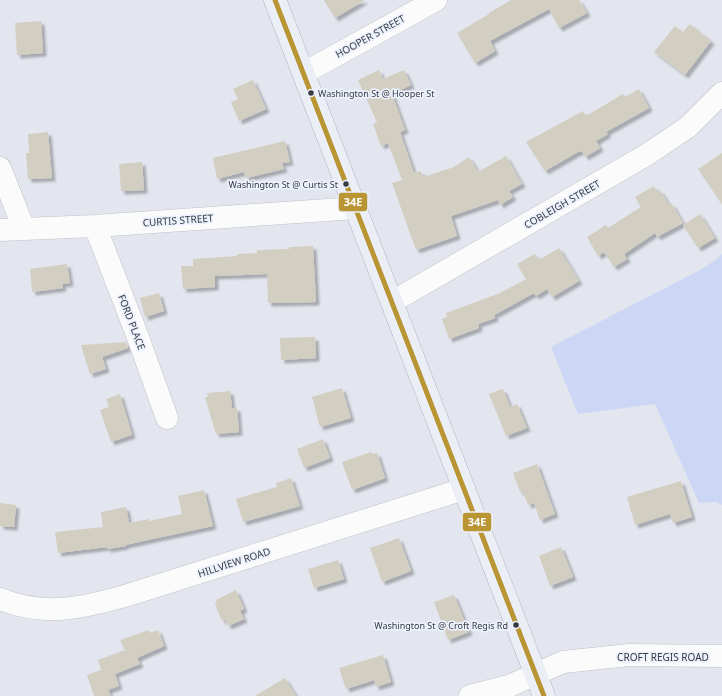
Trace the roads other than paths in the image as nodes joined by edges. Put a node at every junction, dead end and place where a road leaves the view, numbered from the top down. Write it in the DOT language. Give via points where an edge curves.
graph roads {
  1 [pos="275,0"];
  2 [pos="436,0"];
  3 [pos="304,73"];
  4 [pos="722,93"];
  5 [pos="0,168"];
  6 [pos="356,208"];
  7 [pos="95,226"];
  8 [pos="24,229"];
  9 [pos="0,230"];
  10 [pos="392,302"];
  11 [pos="167,418"];
  12 [pos="464,489"];
  13 [pos="0,599"];
  14 [pos="722,656"];
  15 [pos="535,673"];
  16 [pos="470,696"];
  17 [pos="544,696"];
  1 -- 3 [label="main road"];
  2 -- 3 [label="street, HOOPER STREET"];
  3 -- 6 [label="main road"];
  4 -- 10 [label="street, COBLEIGH STREET" via="688,127 648,154"];
  5 -- 8 [label="street"];
  6 -- 7 [label="street, CURTIS STREET"];
  6 -- 10 [label="main road"];
  7 -- 8 [label="street, CURTIS STREET"];
  7 -- 11 [label="street, FORD PLACE"];
  8 -- 9 [label="street, CURTIS STREET"];
  10 -- 12 [label="main road"];
  12 -- 13 [label="street, HILLVIEW ROAD" via="100,603 55,610 34,609"];
  12 -- 15 [label="main road"];
  14 -- 15 [label="street, CROFT REGIS ROAD" via="629,655 563,662"];
  15 -- 16 [label="street, CROFT REGIS ROAD" via="509,686"];
  15 -- 17 [label="main road"];
}
